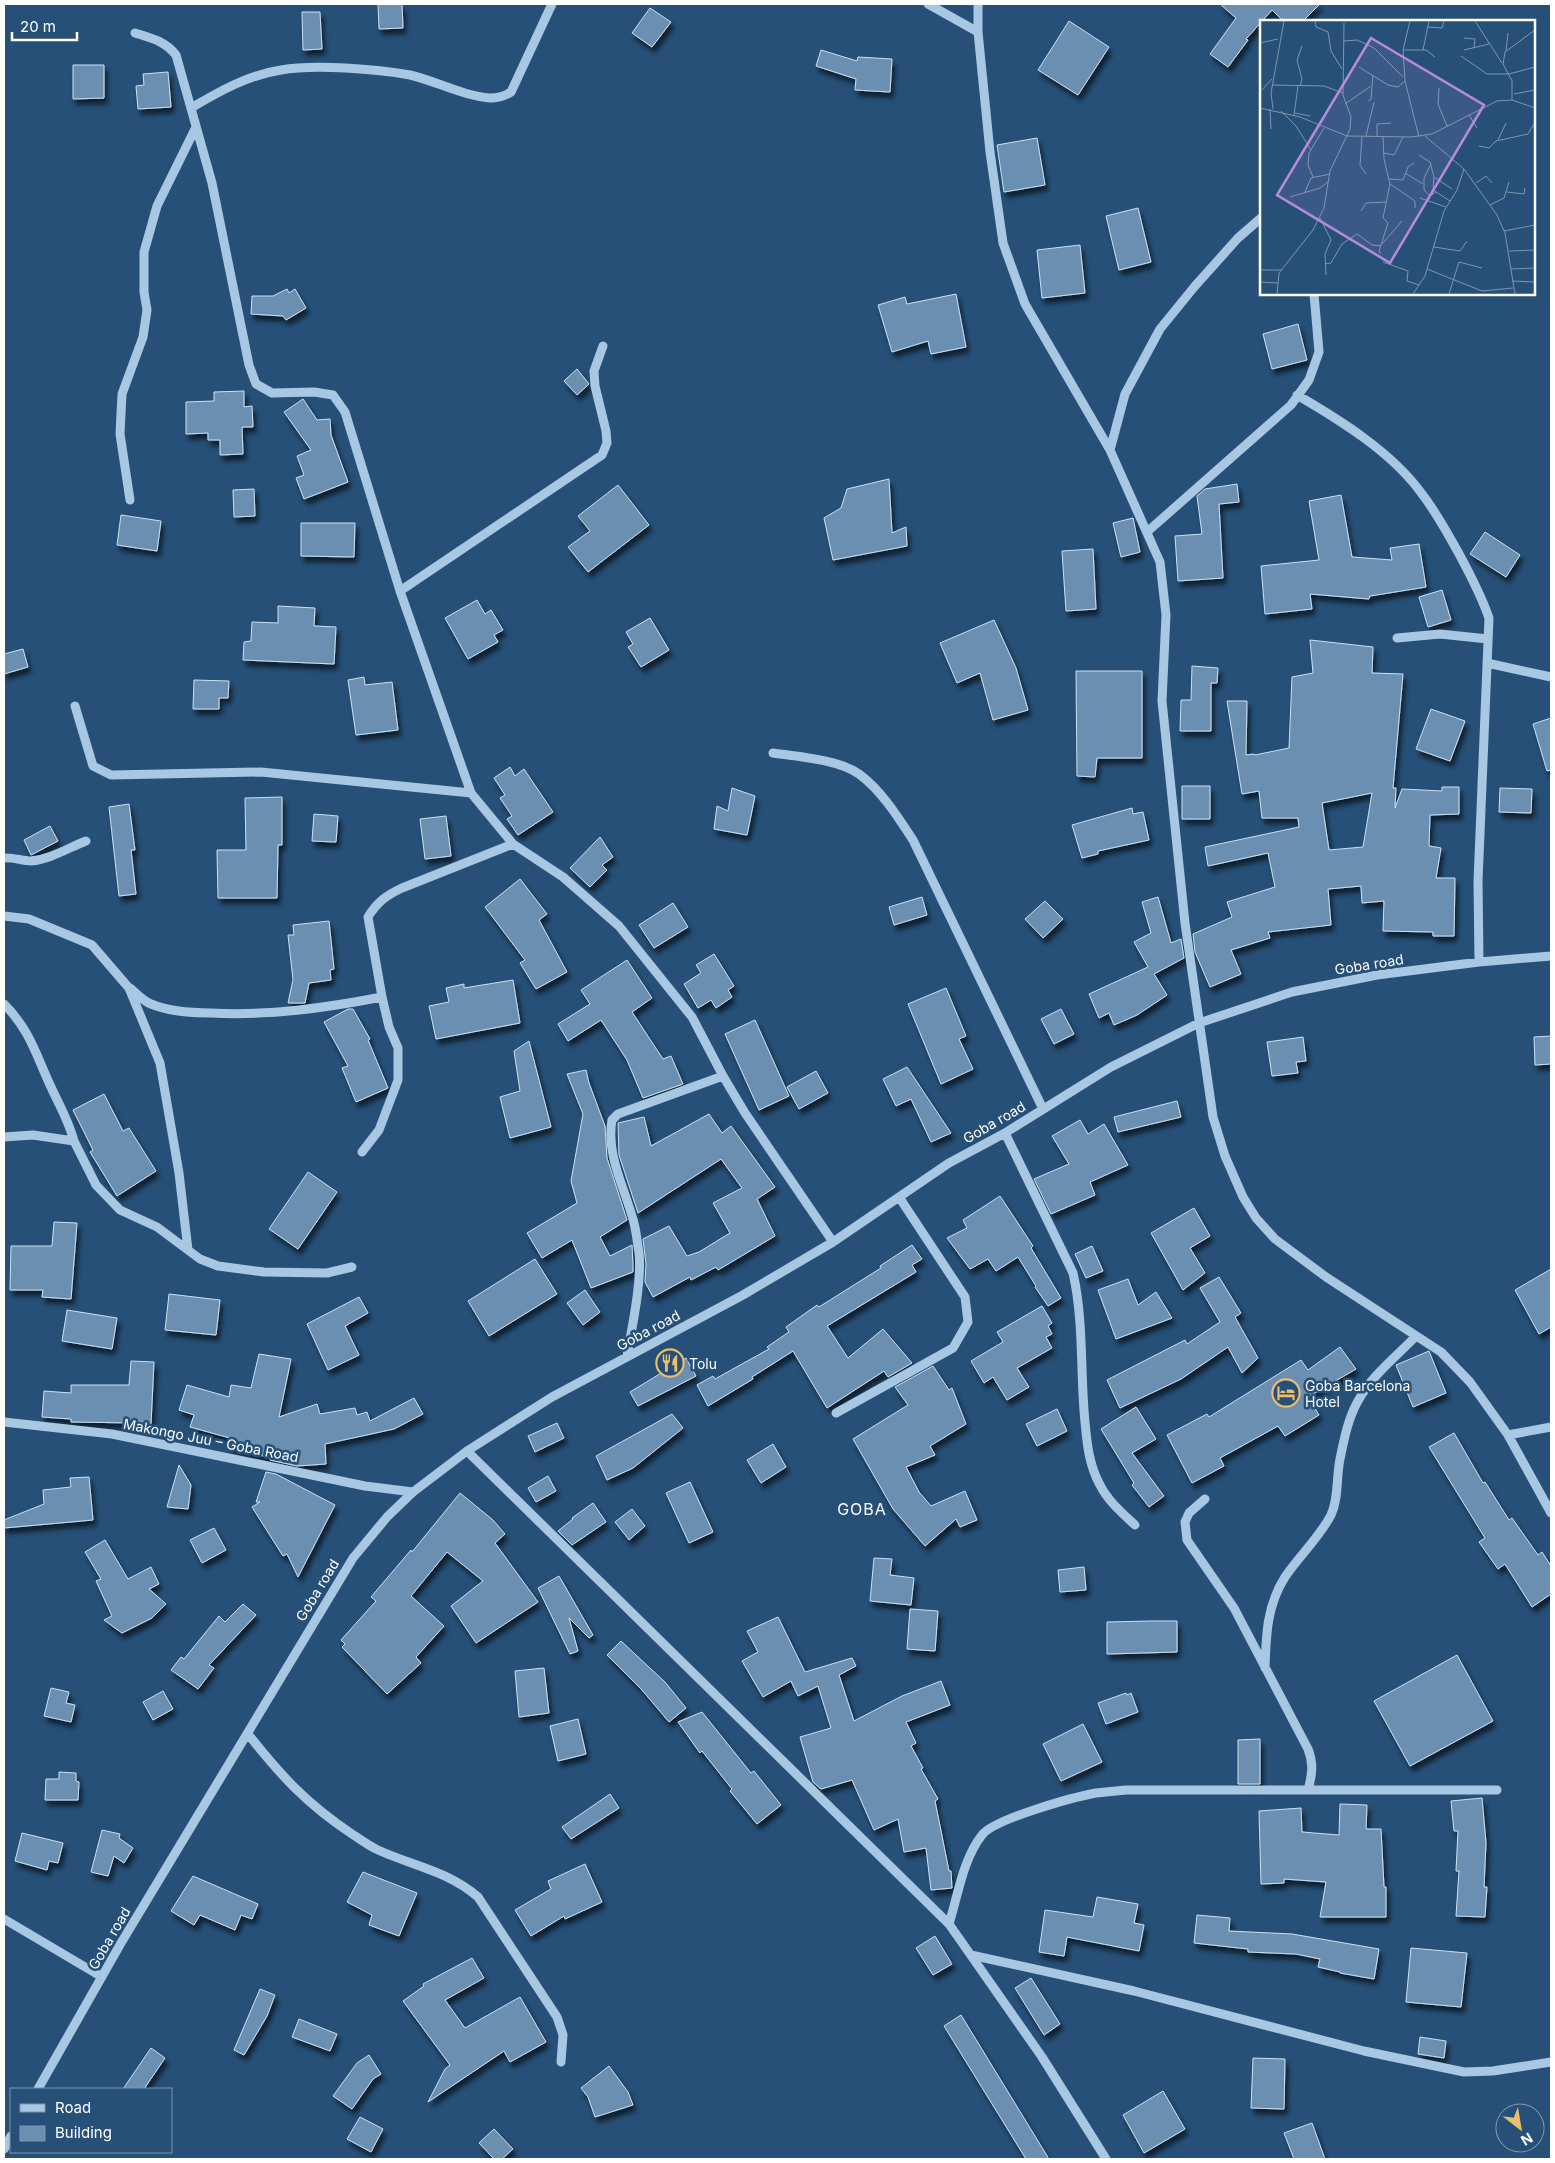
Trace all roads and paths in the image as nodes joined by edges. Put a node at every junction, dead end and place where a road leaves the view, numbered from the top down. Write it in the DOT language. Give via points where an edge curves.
graph roads {
  1 [pos="552,4"];
  2 [pos="928,4"];
  3 [pos="978,4"];
  4 [pos="978,32"];
  5 [pos="135,33"];
  6 [pos="191,108"];
  7 [pos="196,126"];
  8 [pos="1260,219"];
  9 [pos="1314,295"];
  10 [pos="603,346"];
  11 [pos="1298,395"];
  12 [pos="1110,450"];
  13 [pos="130,500"];
  14 [pos="1147,532"];
  15 [pos="400,592"];
  16 [pos="1397,638"];
  17 [pos="1488,639"];
  18 [pos="1487,663"];
  19 [pos="1551,677"];
  20 [pos="75,706"];
  21 [pos="773,753"];
  22 [pos="471,793"];
  23 [pos="86,840"];
  24 [pos="513,844"];
  25 [pos="4,858"];
  26 [pos="4,916"];
  27 [pos="1551,956"];
  28 [pos="1478,962"];
  29 [pos="129,988"];
  30 [pos="382,997"];
  31 [pos="4,1004"];
  32 [pos="1200,1023"];
  33 [pos="723,1076"];
  34 [pos="1043,1109"];
  35 [pos="1005,1132"];
  36 [pos="4,1137"];
  37 [pos="74,1141"];
  38 [pos="362,1152"];
  39 [pos="899,1197"];
  40 [pos="833,1242"];
  41 [pos="188,1250"];
  42 [pos="352,1267"];
  43 [pos="1416,1336"];
  44 [pos="627,1356"];
  45 [pos="836,1413"];
  46 [pos="4,1422"];
  47 [pos="1551,1427"];
  48 [pos="1508,1435"];
  49 [pos="467,1451"];
  50 [pos="413,1492"];
  51 [pos="1205,1499"];
  52 [pos="1551,1513"];
  53 [pos="1135,1525"];
  54 [pos="1265,1668"];
  55 [pos="248,1734"];
  56 [pos="1308,1790"];
  57 [pos="1497,1790"];
  58 [pos="4,1919"];
  59 [pos="949,1924"];
  60 [pos="970,1955"];
  61 [pos="102,1977"];
  62 [pos="561,2062"];
  63 [pos="1551,2062"];
  64 [pos="39,2088"];
  65 [pos="10,2138"];
  66 [pos="4,2149"];
  67 [pos="1106,2159"];
  1 -- 6 [label="street" via="511,92 504,97 471,94 409,75 340,68 283,69 256,75 225,88"];
  2 -- 4 [label="street"];
  3 -- 4 [label="street"];
  4 -- 12 [label="street" via="1003,243 1026,304"];
  5 -- 6 [label="street" via="170,46 176,55"];
  6 -- 7 [label="street"];
  7 -- 13 [label="street" via="157,206 144,252 147,310 143,337 122,394 120,434"];
  7 -- 15 [label="street" via="212,183 249,365 256,384 272,394 314,392 333,395 345,412"];
  8 -- 12 [label="street" via="1194,286 1160,329 1125,394"];
  9 -- 11 [label="street" via="1319,352"];
  10 -- 15 [label="street" via="594,371 606,431 607,443 602,455"];
  11 -- 14 [label="street" via="1283,412"];
  11 -- 17 [label="street" via="1372,445 1421,492 1443,525 1482,598 1489,618"];
  12 -- 14 [label="street"];
  14 -- 32 [label="street" via="1160,562 1166,615 1162,700 1185,923"];
  15 -- 22 [label="street"];
  16 -- 17 [label="street" via="1440,634"];
  17 -- 18 [label="street"];
  18 -- 19 [label="street"];
  18 -- 28 [label="street"];
  20 -- 22 [label="street" via="94,766 111,775 261,772"];
  21 -- 34 [label="street" via="839,764 859,774 890,805 912,840"];
  22 -- 24 [label="street"];
  23 -- 25 [label="street" via="50,857 29,861"];
  24 -- 30 [label="street" via="402,888 385,896 375,906 368,917"];
  24 -- 33 [label="street" via="563,877 618,926 692,1017"];
  26 -- 29 [label="street" via="29,920 92,945"];
  27 -- 28 [label="street, Goba road"];
  28 -- 32 [label="street, Goba road" via="1377,975 1292,992"];
  29 -- 30 [label="street" via="149,1003 197,1013 317,1009"];
  29 -- 41 [label="street" via="160,1063 179,1173"];
  30 -- 38 [label="street" via="398,1048 398,1080 379,1130"];
  31 -- 37 [label="street" via="17,1018 38,1053"];
  32 -- 34 [label="street, Goba road" via="1111,1067"];
  32 -- 43 [label="street" via="1213,1117 1225,1156 1256,1218 1275,1239 1326,1277"];
  33 -- 40 [label="street"];
  33 -- 44 [label="street" via="618,1114 612,1120 609,1134 620,1183 633,1217 639,1255"];
  34 -- 35 [label="street, Goba road"];
  35 -- 39 [label="street, Goba road" via="949,1163"];
  35 -- 53 [label="street" via="1073,1273 1078,1296 1088,1454 1100,1486 1116,1508"];
  36 -- 37 [label="street" via="33,1135"];
  37 -- 41 [label="street" via="96,1185 120,1210 157,1227"];
  39 -- 40 [label="street, Goba road"];
  39 -- 45 [label="street" via="965,1297 968,1322 953,1348"];
  40 -- 44 [label="street, Goba road" via="744,1295"];
  41 -- 42 [label="street" via="218,1266 264,1272 327,1273"];
  43 -- 48 [label="street" via="1441,1352 1470,1382"];
  43 -- 54 [label="street" via="1358,1400 1339,1462 1335,1504 1322,1529 1285,1577 1271,1606"];
  44 -- 49 [label="street, Goba road" via="552,1397"];
  46 -- 50 [label="street, Makongo Juu – Goba Road" via="112,1434 365,1486"];
  47 -- 48 [label="street"];
  48 -- 52 [label="street"];
  49 -- 50 [label="street, Goba road"];
  49 -- 59 [label="street"];
  50 -- 55 [label="street, Goba road" via="386,1517 353,1558"];
  51 -- 54 [label="street" via="1189,1513 1185,1531 1187,1540 1234,1608"];
  54 -- 56 [label="street" via="1312,1760"];
  55 -- 61 [label="street, Goba road"];
  55 -- 62 [label="street" via="283,1777 313,1806 346,1830 377,1850 432,1869 464,1885 478,1897 557,2017 563,2034"];
  56 -- 57 [label="street"];
  56 -- 59 [label="street" via="1126,1790 1056,1803 1002,1822 983,1833 973,1848"];
  58 -- 61 [label="street"];
  59 -- 60 [label="street"];
  60 -- 63 [label="street" via="1134,1991 1364,2051 1464,2072"];
  60 -- 67 [label="street" via="1042,2057"];
  61 -- 64 [label="street, Goba road"];
  65 -- 66 [label="street"];
}
